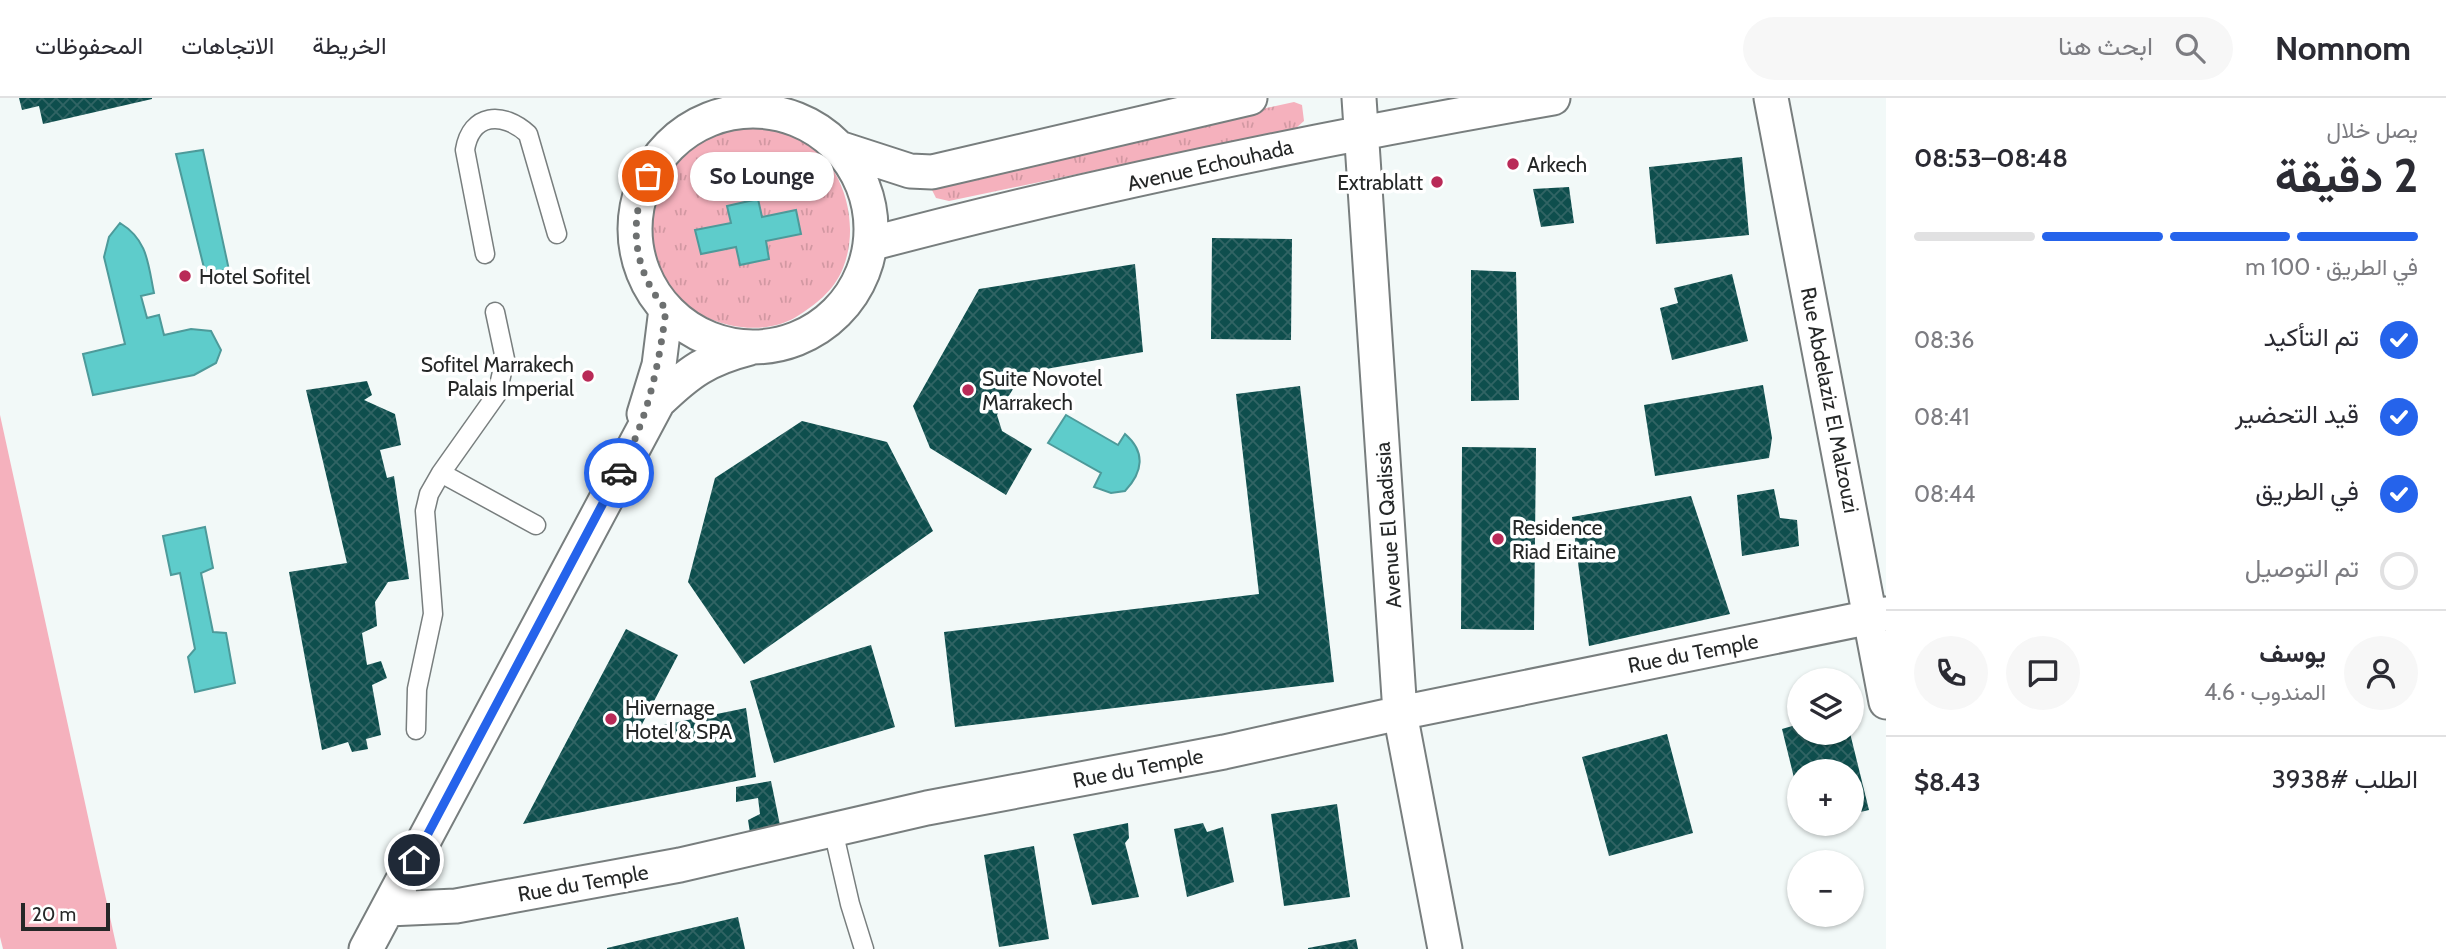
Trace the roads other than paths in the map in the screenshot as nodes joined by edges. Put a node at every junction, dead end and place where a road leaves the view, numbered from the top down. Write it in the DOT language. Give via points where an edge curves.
graph roads {
  1 [pos="1250,98"];
  2 [pos="1359,98"];
  3 [pos="1553,98"];
  4 [pos="1771,98"];
  5 [pos="754,104"];
  6 [pos="696,111"];
  7 [pos="1363,131"];
  8 [pos="839,148"];
  9 [pos="557,234"];
  10 [pos="870,244"];
  11 [pos="485,254"];
  12 [pos="666,309"];
  13 [pos="495,312"];
  14 [pos="751,348"];
  15 [pos="637,440"];
  16 [pos="441,473"];
  17 [pos="536,525"];
  18 [pos="1879,616"];
  19 [pos="1886,702"];
  20 [pos="1400,713"];
  21 [pos="416,730"];
  22 [pos="833,830"];
  23 [pos="388,909"];
  24 [pos="366,949"];
  25 [pos="864,949"];
  26 [pos="1445,949"];
  1 -- 8 [label="street" via="940,172 910,171"];
  2 -- 7 [label="street, Avenue El Qadissia"];
  3 -- 7 [label="street, Avenue Echouhada"];
  4 -- 18 [label="street, Rue Abdelaziz El Malzouzi"];
  5 -- 6 [label="street" via="726,114"];
  5 -- 8 [label="street" via="806,123"];
  6 -- 12 [label="street" via="657,160 637,212 635,234 641,265"];
  7 -- 10 [label="street, Avenue Echouhada"];
  7 -- 20 [label="street, Avenue El Qadissia"];
  8 -- 10 [label="street" via="865,192"];
  9 -- 11 [label="lane" via="528,134 516,122 499,118 476,124 468,133 465,150"];
  10 -- 14 [label="street" via="855,289 830,318 789,342"];
  12 -- 14 [label="street" via="700,335"];
  12 -- 15 [label="street" via="659,365"];
  13 -- 16 [label="lane" via="505,359 497,394"];
  14 -- 15 [label="street" via="717,357 690,372 658,402"];
  15 -- 23 [label="street"];
  16 -- 17 [label="lane"];
  16 -- 21 [label="lane" via="425,511 433,614 417,689"];
  18 -- 19 [label="street, Rue Abdelaziz El Malzouzi"];
  18 -- 20 [label="street, Rue du Temple"];
  20 -- 22 [label="street, Rue du Temple"];
  20 -- 26 [label="street, Avenue El Qadissia"];
  22 -- 23 [label="street, Rue du Temple" via="680,865 456,906"];
  22 -- 25 [label="lane"];
  23 -- 24 [label="street"];
}
